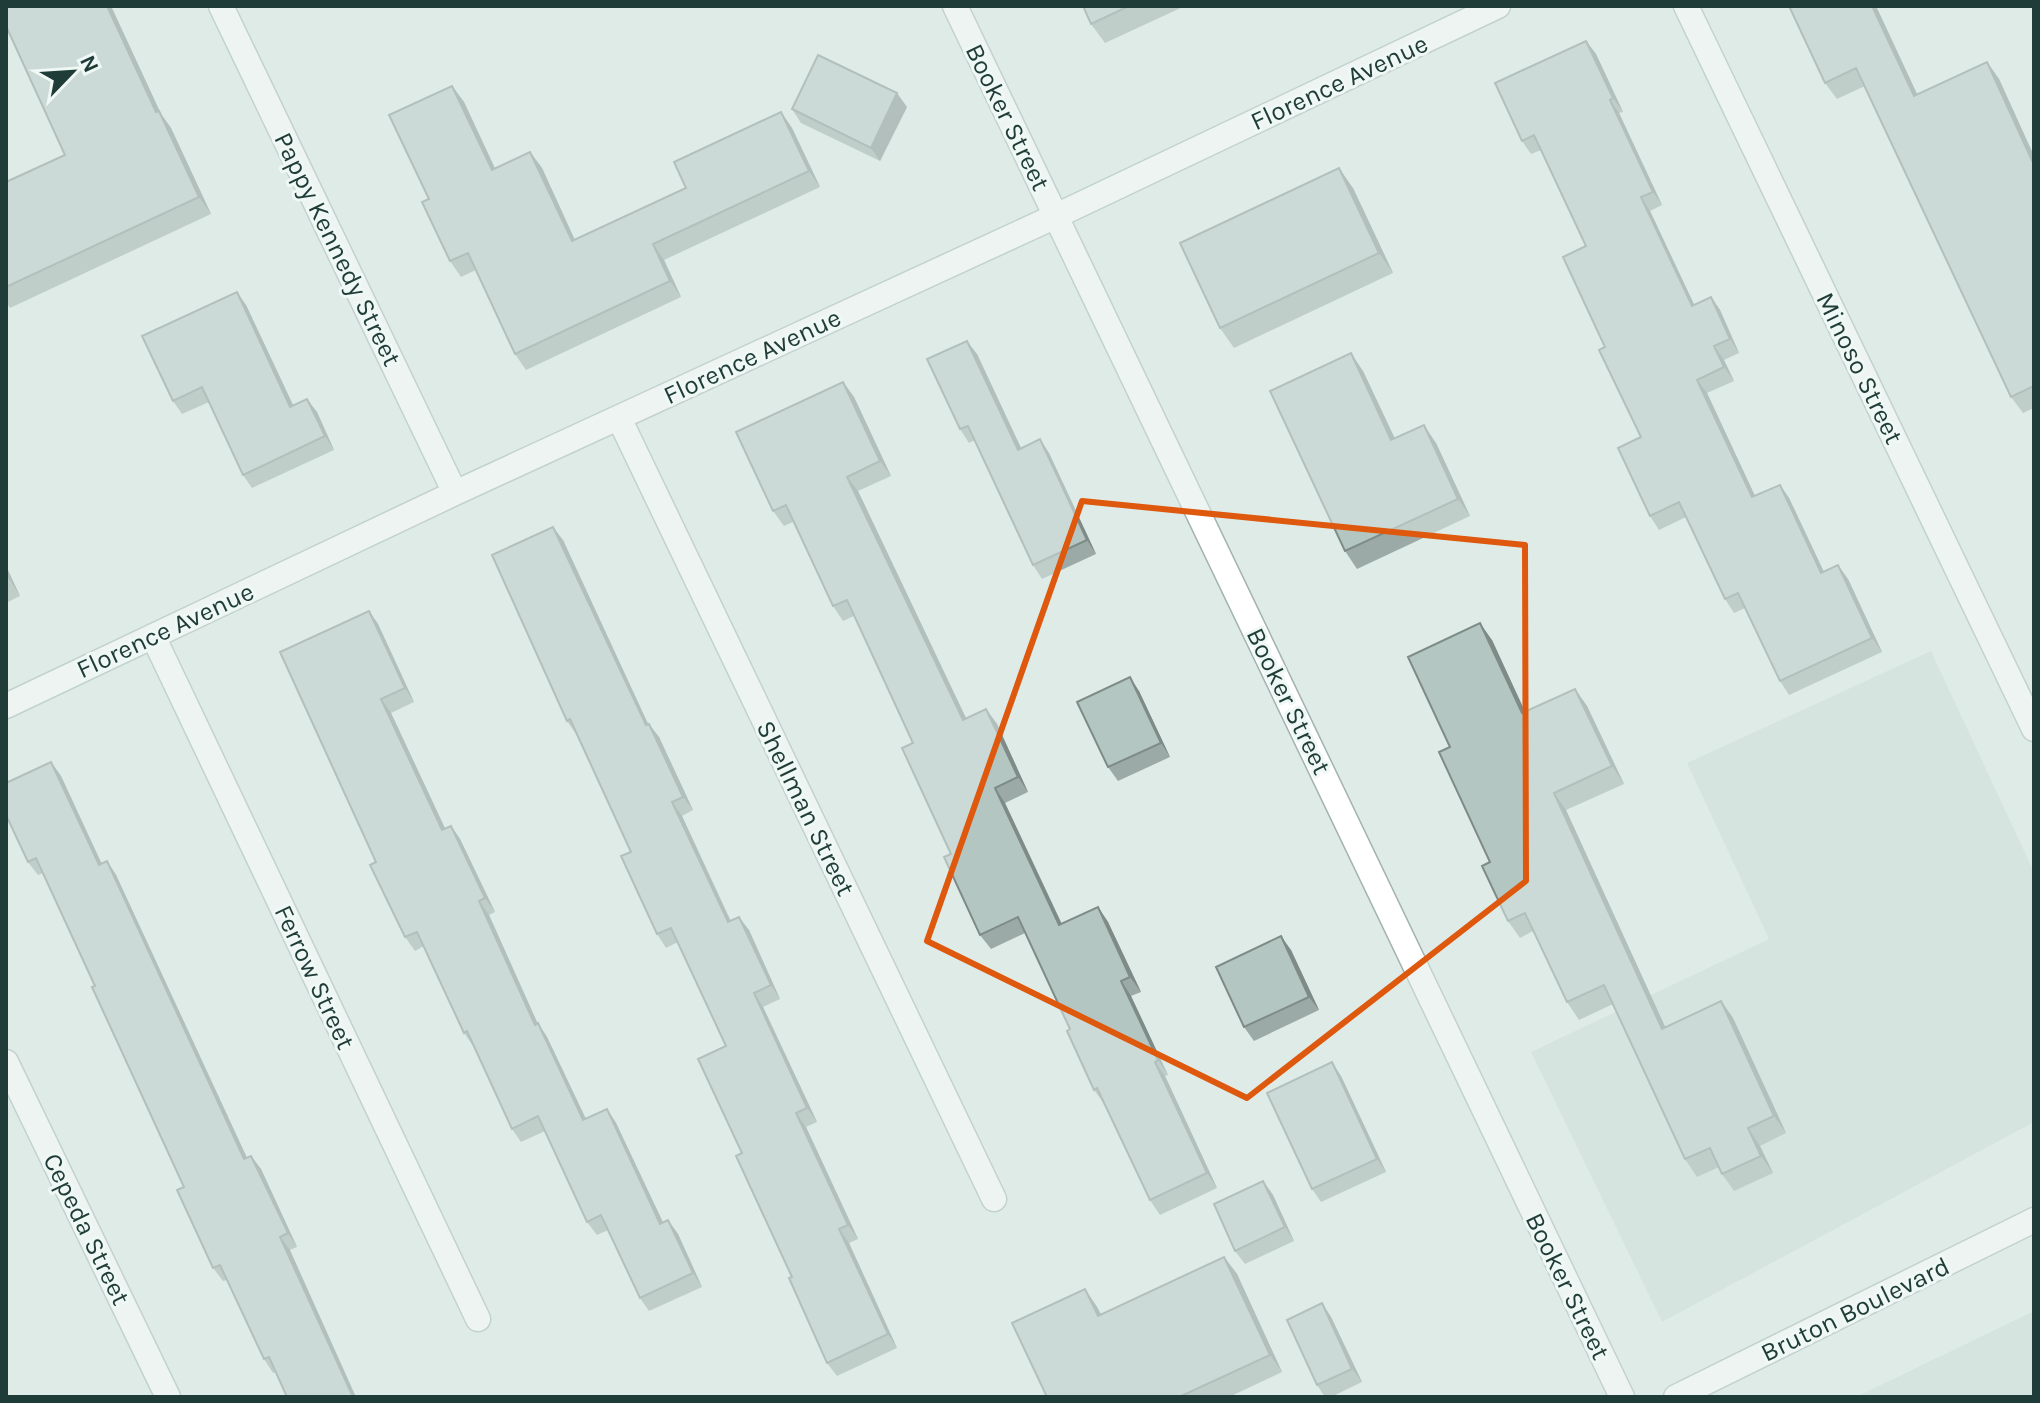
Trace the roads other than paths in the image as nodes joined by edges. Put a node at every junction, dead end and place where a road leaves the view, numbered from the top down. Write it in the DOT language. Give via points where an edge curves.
graph roads {
  1 [pos="221,6"];
  2 [pos="955,6"];
  3 [pos="1498,6"];
  4 [pos="1686,6"];
  5 [pos="1056,216"];
  6 [pos="619,418"];
  7 [pos="455,493"];
  8 [pos="153,636"];
  9 [pos="6,706"];
  10 [pos="2034,729"];
  11 [pos="6,1062"];
  12 [pos="994,1199"];
  13 [pos="2034,1220"];
  14 [pos="478,1319"];
  15 [pos="168,1397"];
  16 [pos="1622,1397"];
  17 [pos="1676,1397"];
  1 -- 7 [label="street, Pappy Kennedy Street"];
  2 -- 5 [label="street, Booker Street"];
  3 -- 5 [label="street, Florence Avenue"];
  4 -- 10 [label="street, Minoso Street"];
  5 -- 6 [label="street, Florence Avenue"];
  5 -- 16 [label="street, Booker Street"];
  6 -- 7 [label="street, Florence Avenue"];
  6 -- 12 [label="street, Shellman Street"];
  7 -- 8 [label="street, Florence Avenue"];
  8 -- 9 [label="street, Florence Avenue"];
  8 -- 14 [label="street, Ferrow Street"];
  11 -- 15 [label="street, Cepeda Street"];
  13 -- 17 [label="street, Bruton Boulevard"];
}
